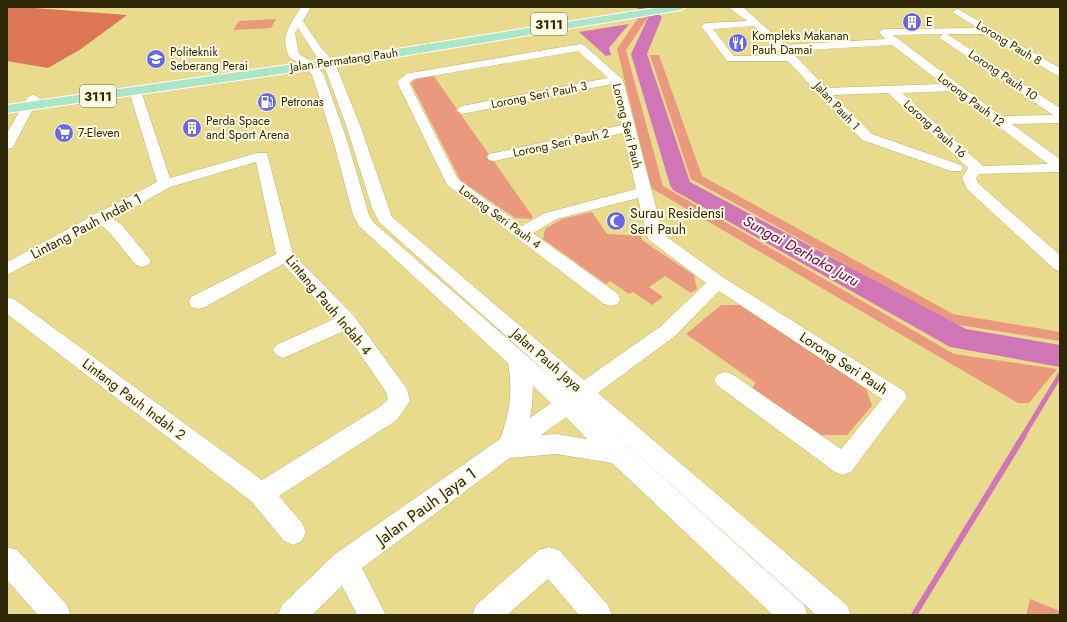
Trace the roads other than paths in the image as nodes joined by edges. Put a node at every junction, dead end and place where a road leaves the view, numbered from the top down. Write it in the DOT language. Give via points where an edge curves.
graph roads {
  1 [pos="306,7"];
  2 [pos="681,7"];
  3 [pos="661,8"];
  4 [pos="738,8"];
  5 [pos="958,12"];
  6 [pos="628,14"];
  7 [pos="298,21"];
  8 [pos="757,24"];
  9 [pos="989,31"];
  10 [pos="945,37"];
  11 [pos="894,42"];
  12 [pos="313,43"];
  13 [pos="291,46"];
  14 [pos="580,47"];
  15 [pos="783,48"];
  16 [pos="792,58"];
  17 [pos="306,63"];
  18 [pos="330,66"];
  19 [pos="1060,73"];
  20 [pos="617,80"];
  21 [pos="954,87"];
  22 [pos="891,89"];
  23 [pos="135,91"];
  24 [pos="824,92"];
  25 [pos="7,102"];
  26 [pos="27,108"];
  27 [pos="7,110"];
  28 [pos="462,110"];
  29 [pos="1060,114"];
  30 [pos="1060,119"];
  31 [pos="999,120"];
  32 [pos="628,128"];
  33 [pos="7,145"];
  34 [pos="262,156"];
  35 [pos="494,157"];
  36 [pos="1060,167"];
  37 [pos="956,168"];
  38 [pos="979,170"];
  39 [pos="165,184"];
  40 [pos="643,192"];
  41 [pos="100,217"];
  42 [pos="522,234"];
  43 [pos="285,256"];
  44 [pos="142,261"];
  45 [pos="1060,265"];
  46 [pos="7,269"];
  47 [pos="718,282"];
  48 [pos="611,299"];
  49 [pos="198,302"];
  50 [pos="7,304"];
  51 [pos="347,321"];
  52 [pos="283,350"];
  53 [pos="517,359"];
  54 [pos="725,380"];
  55 [pos="576,399"];
  56 [pos="508,448"];
  57 [pos="618,454"];
  58 [pos="261,494"];
  59 [pos="293,532"];
  60 [pos="7,560"];
  61 [pos="345,564"];
  62 [pos="57,615"];
  63 [pos="292,615"];
  64 [pos="372,615"];
  65 [pos="486,615"];
  66 [pos="598,615"];
  67 [pos="794,615"];
  68 [pos="837,615"];
  1 -- 7 [label="street"];
  2 -- 3 [label="main road, Jalan Permatang Pauh / 3111"];
  3 -- 6 [label="main road, Jalan Permatang Pauh / 3111"];
  4 -- 8 [label="street, Jalan Pauh 1"];
  5 -- 9 [label="street, Lorong Pauh 8"];
  6 -- 18 [label="main road, Jalan Permatang Pauh / 3111"];
  6 -- 18 [label="main road, Jalan Permatang Pauh / 3111" via="378,56 346,66"];
  7 -- 12 [label="street"];
  7 -- 13 [label="street" via="290,33"];
  8 -- 15 [label="street, Jalan Pauh 1"];
  8 -- 16 [label="street" via="706,26 731,59"];
  9 -- 11 [label="street, Lorong Pauh 12" via="884,32"];
  9 -- 19 [label="street, Lorong Pauh 8"];
  10 -- 29 [label="street, Lorong Pauh 10"];
  11 -- 15 [label="street"];
  11 -- 21 [label="street, Lorong Pauh 12"];
  12 -- 13 [label="street"];
  12 -- 18 [label="street"];
  13 -- 17 [label="street, Jalan Pauh Jaya" via="294,56"];
  14 -- 20 [label="street, Lorong Seri Pauh"];
  14 -- 42 [label="street, Lorong Seri Pauh 4" via="410,76 403,82 452,182"];
  15 -- 16 [label="street, Jalan Pauh 1"];
  16 -- 24 [label="street, Jalan Pauh 1"];
  17 -- 18 [label="main road, Jalan Permatang Pauh / 3111"];
  17 -- 23 [label="main road, Jalan Permatang Pauh / 3111"];
  17 -- 26 [label="main road, Jalan Permatang Pauh / 3111"];
  17 -- 53 [label="street, Jalan Pauh Jaya" via="318,75 327,97 361,215 367,226"];
  18 -- 55 [label="street, Jalan Pauh Jaya" via="385,219"];
  20 -- 28 [label="street, Lorong Seri Pauh 3"];
  20 -- 32 [label="street, Lorong Seri Pauh"];
  21 -- 22 [label="street"];
  21 -- 31 [label="street, Lorong Pauh 12"];
  22 -- 24 [label="street"];
  22 -- 38 [label="street, Lorong Pauh 16"];
  23 -- 26 [label="main road, Jalan Permatang Pauh / 3111"];
  23 -- 39 [label="street"];
  24 -- 37 [label="street, Jalan Pauh 1" via="867,137"];
  25 -- 26 [label="main road, Jalan Permatang Pauh / 3111"];
  26 -- 27 [label="main road" via="17,113"];
  26 -- 33 [label="street"];
  30 -- 31 [label="street"];
  31 -- 36 [label="street, Lorong Pauh 12"];
  32 -- 35 [label="street, Lorong Seri Pauh 2"];
  32 -- 40 [label="street, Lorong Seri Pauh"];
  34 -- 39 [label="street, Lintang Pauh Indah 1"];
  34 -- 43 [label="street, Lintang Pauh Indah 4"];
  36 -- 38 [label="street"];
  38 -- 45 [label="street" via="972,171 969,178 972,186"];
  39 -- 41 [label="street, Lintang Pauh Indah 1"];
  40 -- 42 [label="street" via="551,216"];
  40 -- 47 [label="street, Lorong Seri Pauh" via="655,236"];
  41 -- 44 [label="street" via="115,228"];
  41 -- 46 [label="street, Lintang Pauh Indah 1"];
  42 -- 48 [label="street, Lorong Seri Pauh 4"];
  43 -- 49 [label="street"];
  43 -- 51 [label="street, Lintang Pauh Indah 4"];
  47 -- 54 [label="street, Lorong Seri Pauh" via="896,396 843,464"];
  47 -- 55 [label="street" via="668,332"];
  50 -- 58 [label="street, Lintang Pauh Indah 2"];
  51 -- 52 [label="street"];
  51 -- 58 [label="street, Lintang Pauh Indah 4" via="396,389 398,401 389,413"];
  53 -- 55 [label="street, Jalan Pauh Jaya"];
  53 -- 56 [label="street" via="523,394 522,405 520,418"];
  55 -- 56 [label="street, Jalan Pauh Jaya 1"];
  55 -- 57 [label="street, Jalan Pauh Jaya"];
  55 -- 68 [label="street, Jalan Pauh Jaya"];
  56 -- 57 [label="street" via="556,444"];
  56 -- 61 [label="street, Jalan Pauh Jaya 1"];
  57 -- 67 [label="street, Jalan Pauh Jaya"];
  58 -- 59 [label="street, Lintang Pauh Indah 2"];
  60 -- 62 [label="street"];
  61 -- 63 [label="street, Jalan Pauh Jaya 1"];
  61 -- 64 [label="street"];
  65 -- 66 [label="street" via="549,560"];
}
